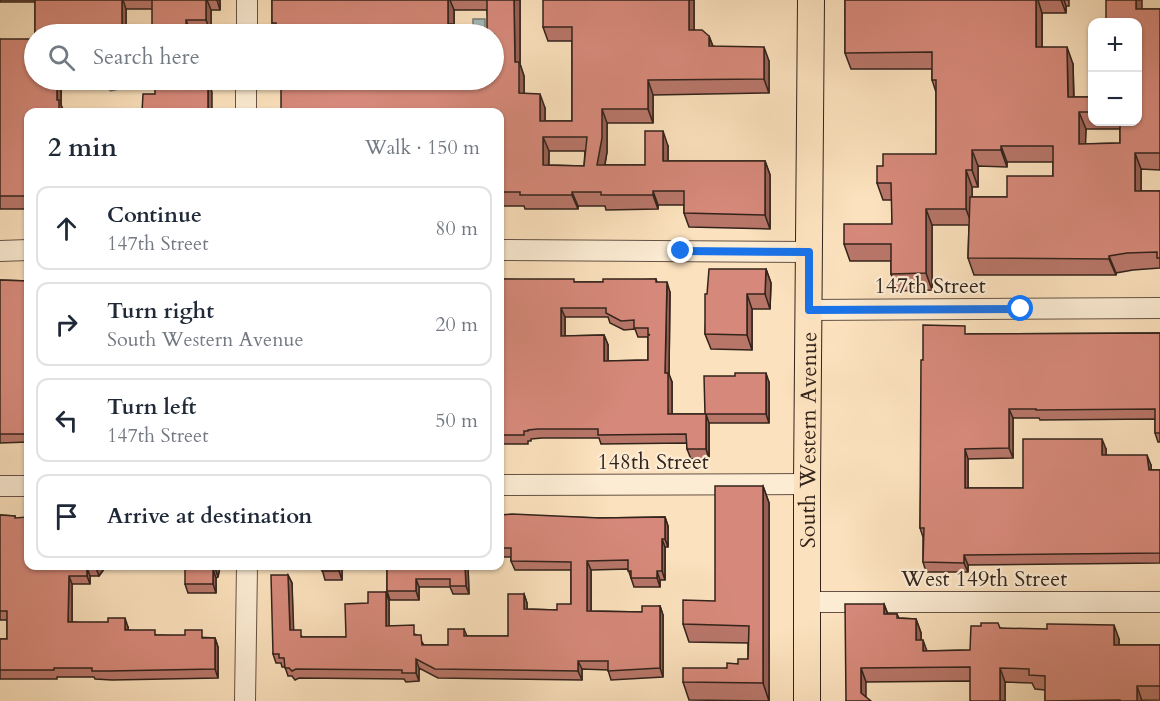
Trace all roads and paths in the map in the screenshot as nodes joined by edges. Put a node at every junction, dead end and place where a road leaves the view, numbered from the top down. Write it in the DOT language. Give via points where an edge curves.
graph roads {
  1 [pos="247,0"];
  2 [pos="811,0"];
  3 [pos="247,24"];
  4 [pos="246,90"];
  5 [pos="246,108"];
  6 [pos="0,250"];
  7 [pos="24,250"];
  8 [pos="504,250"];
  9 [pos="809,252"];
  10 [pos="1160,308"];
  11 [pos="809,310"];
  12 [pos="807,484"];
  13 [pos="504,485"];
  14 [pos="0,486"];
  15 [pos="24,486"];
  16 [pos="247,570"];
  17 [pos="808,602"];
  18 [pos="1160,602"];
  19 [pos="245,701"];
  20 [pos="807,701"];
  1 -- 3 [label="street"];
  2 -- 9 [label="main road, South Western Avenue"];
  4 -- 5 [label="street"];
  6 -- 7 [label="street"];
  8 -- 9 [label="street"];
  9 -- 11 [label="main road, South Western Avenue"];
  10 -- 11 [label="street, 147th Street"];
  11 -- 12 [label="main road, South Western Avenue"];
  12 -- 13 [label="street, 148th Street"];
  12 -- 17 [label="main road, South Western Avenue"];
  14 -- 15 [label="street"];
  16 -- 19 [label="street"];
  17 -- 18 [label="street, West 149th Street"];
  17 -- 20 [label="main road, South Western Avenue"];
}
